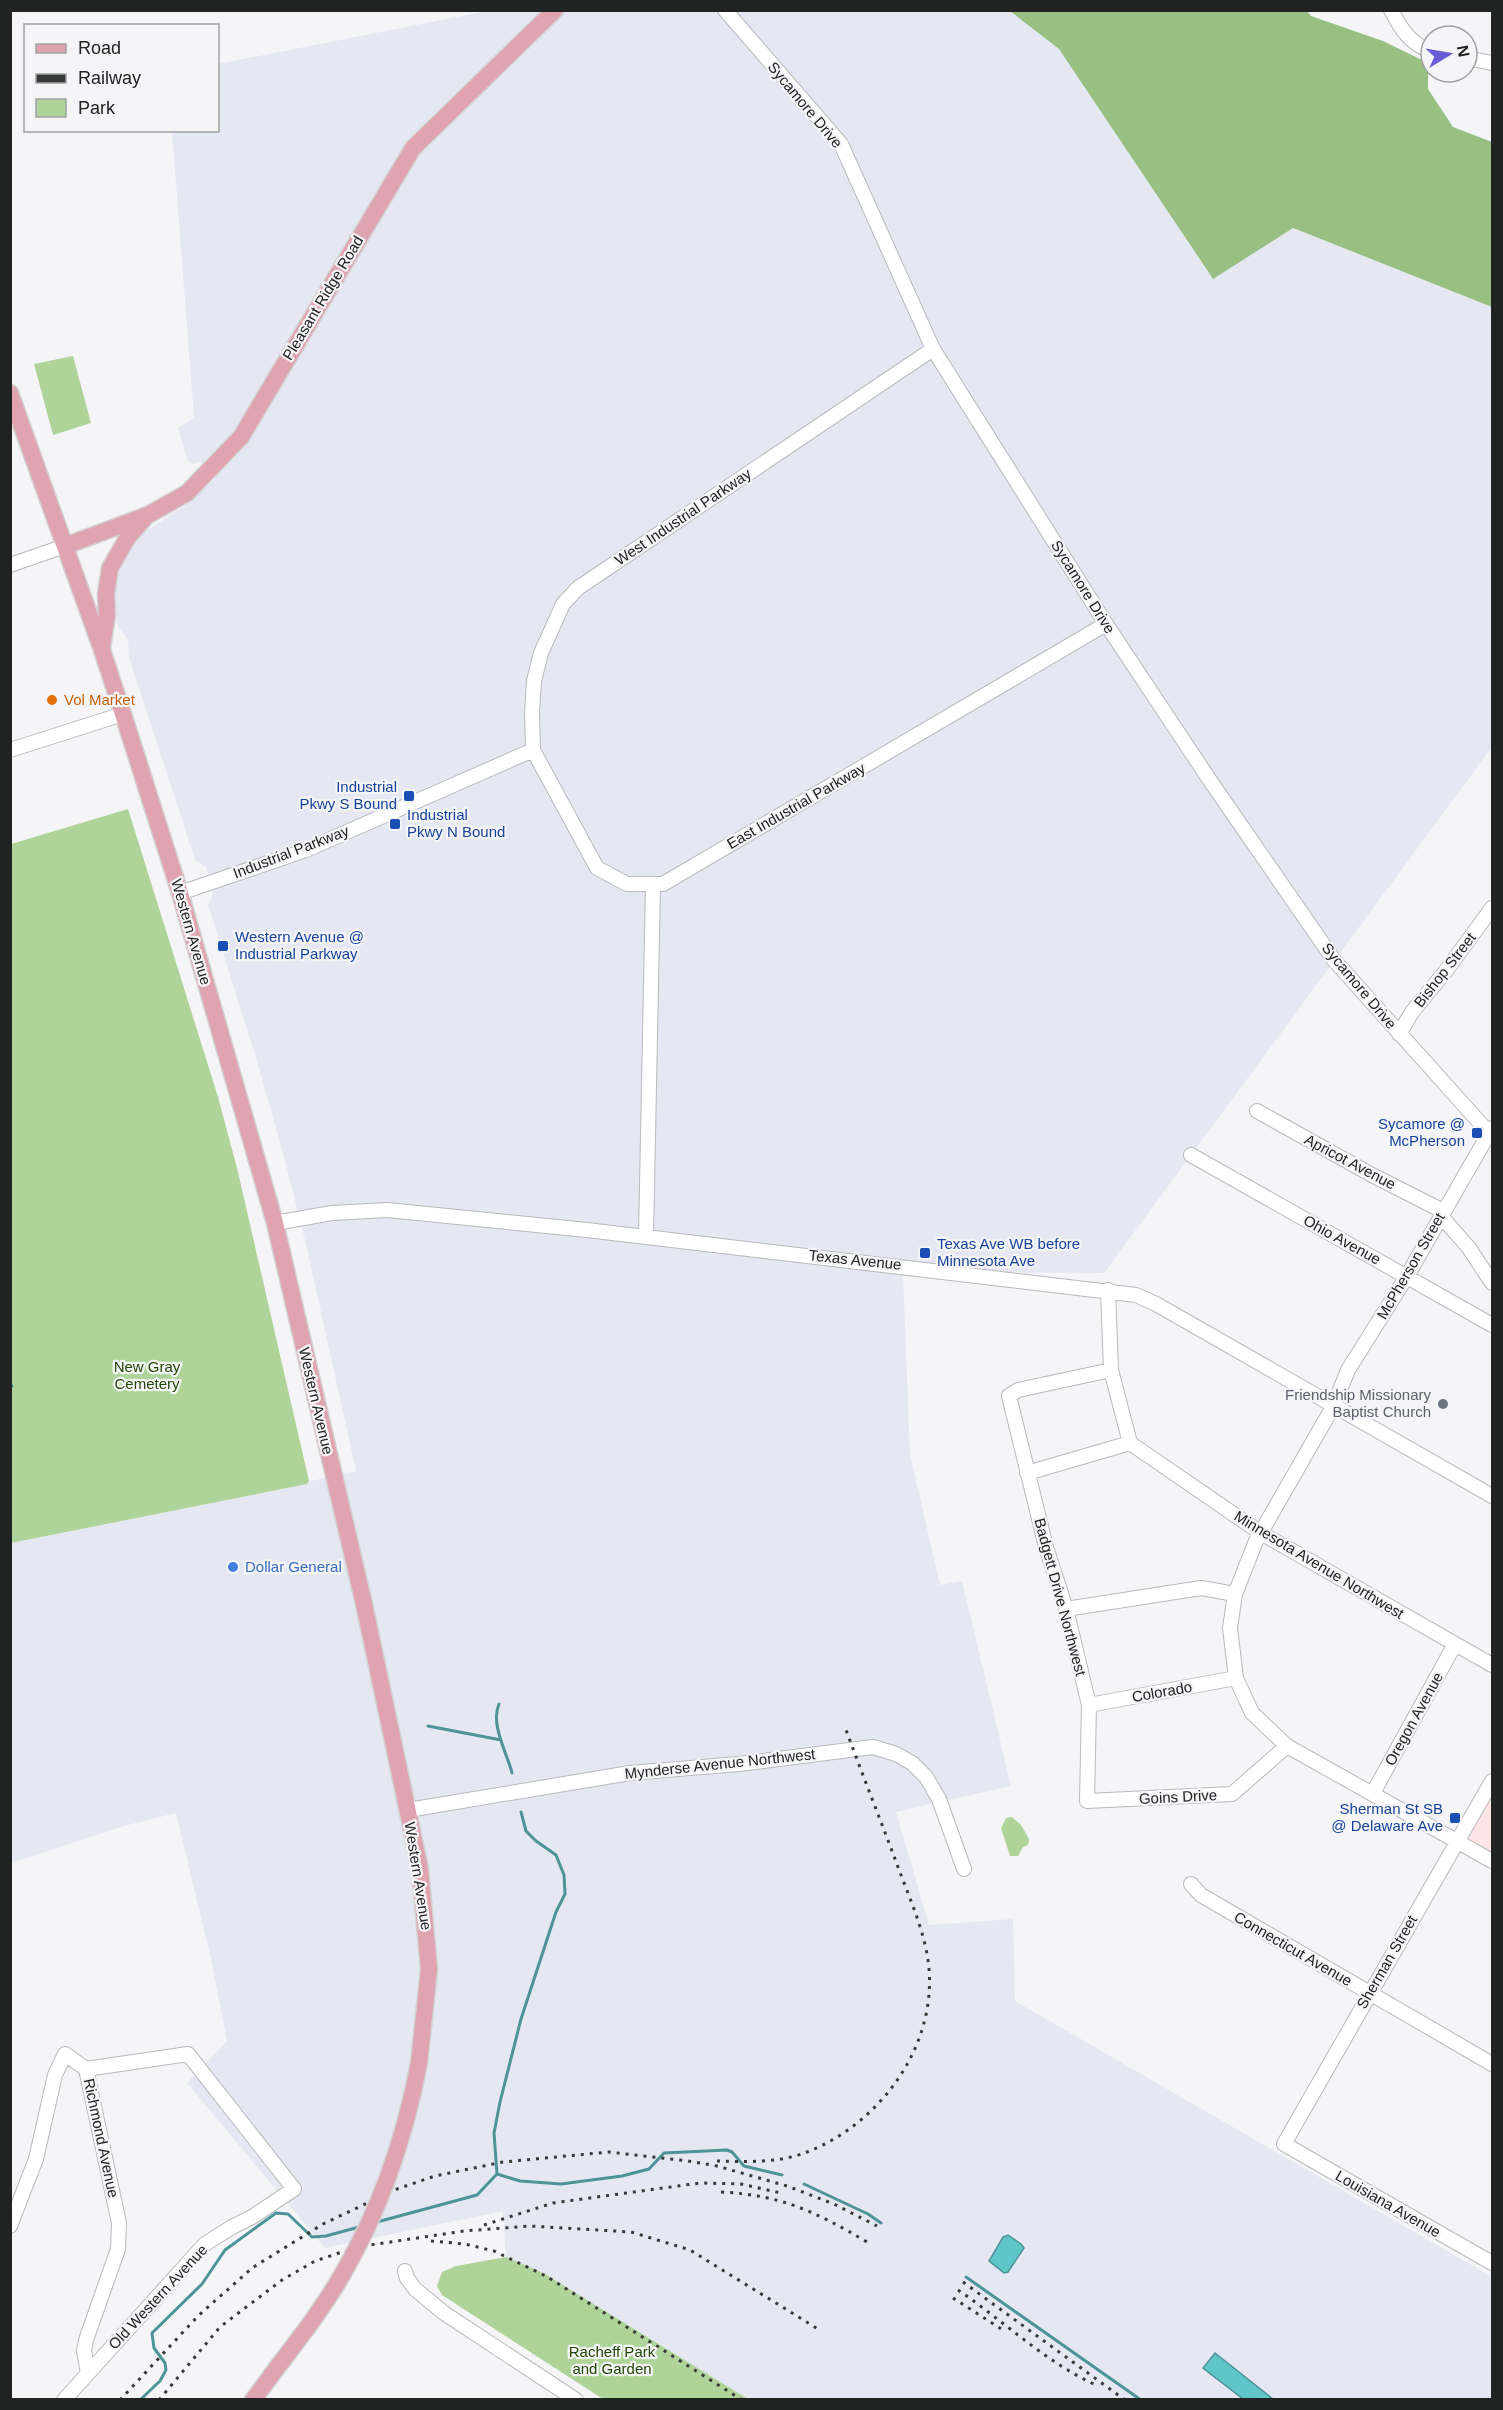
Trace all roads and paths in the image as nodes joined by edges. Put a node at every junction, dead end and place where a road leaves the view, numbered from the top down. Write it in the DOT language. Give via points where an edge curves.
graph roads {
  1 [pos="555,10"];
  2 [pos="725,10"];
  3 [pos="1391,10"];
  4 [pos="1419,46"];
  5 [pos="933,349"];
  6 [pos="10,393"];
  7 [pos="148,515"];
  8 [pos="65,546"];
  9 [pos="10,565"];
  10 [pos="1106,624"];
  11 [pos="101,647"];
  12 [pos="123,714"];
  13 [pos="10,750"];
  14 [pos="533,750"];
  15 [pos="652,884"];
  16 [pos="180,893"];
  17 [pos="1492,908"];
  18 [pos="1399,1034"];
  19 [pos="1257,1111"];
  20 [pos="1491,1131"];
  21 [pos="1191,1155"];
  22 [pos="1442,1213"];
  23 [pos="275,1223"];
  24 [pos="646,1237"];
  25 [pos="1407,1276"];
  26 [pos="1492,1283"];
  27 [pos="1108,1290"];
  28 [pos="1492,1325"];
  29 [pos="1111,1370"];
  30 [pos="1334,1405"];
  31 [pos="1130,1443"];
  32 [pos="1027,1473"];
  33 [pos="1492,1496"];
  34 [pos="1261,1533"];
  35 [pos="1235,1594"];
  36 [pos="1066,1609"];
  37 [pos="1455,1644"];
  38 [pos="1492,1665"];
  39 [pos="1236,1678"];
  40 [pos="1089,1705"];
  41 [pos="1287,1746"];
  42 [pos="1492,1781"];
  43 [pos="1373,1793"];
  44 [pos="1087,1802"];
  45 [pos="408,1810"];
  46 [pos="1458,1840"];
  47 [pos="1492,1861"];
  48 [pos="964,1869"];
  49 [pos="1191,1884"];
  50 [pos="1369,1994"];
  51 [pos="1492,2064"];
  52 [pos="86,2069"];
  53 [pos="1284,2144"];
  54 [pos="10,2226"];
  55 [pos="1492,2263"];
  56 [pos="405,2271"];
  57 [pos="88,2373"];
  58 [pos="64,2400"];
  59 [pos="253,2400"];
  60 [pos="576,2400"];
  1 -- 7 [label="main road, Pleasant Ridge Road" via="413,148 241,437 187,493"];
  2 -- 5 [label="street, Sycamore Drive" via="841,144"];
  3 -- 4 [label="street"];
  5 -- 10 [label="street, Sycamore Drive"];
  5 -- 14 [label="street, West Industrial Parkway" via="578,588 563,604 541,652 534,681"];
  6 -- 8 [label="main road, Western Avenue"];
  7 -- 8 [label="main road, Pleasant Ridge Road"];
  7 -- 11 [label="main road" via="128,537 110,568"];
  8 -- 9 [label="street"];
  8 -- 11 [label="main road, Western Avenue"];
  10 -- 15 [label="street, East Industrial Parkway" via="663,884"];
  10 -- 18 [label="street, Sycamore Drive" via="1334,960"];
  11 -- 12 [label="main road, Western Avenue"];
  12 -- 13 [label="street"];
  12 -- 16 [label="main road, Western Avenue"];
  14 -- 15 [label="street, East Industrial Parkway" via="597,868 627,884"];
  14 -- 16 [label="street, Industrial Parkway" via="306,850"];
  15 -- 24 [label="street"];
  16 -- 23 [label="main road, Western Avenue"];
  17 -- 18 [label="street, Bishop Street"];
  18 -- 20 [label="street, Sycamore Drive"];
  19 -- 22 [label="street, Apricot Avenue"];
  20 -- 22 [label="street, McPherson Street"];
  21 -- 25 [label="street, Ohio Avenue"];
  22 -- 25 [label="street, McPherson Street"];
  22 -- 26 [label="street"];
  23 -- 24 [label="street, Texas Avenue" via="332,1213 387,1210"];
  23 -- 45 [label="main road, Western Avenue"];
  24 -- 27 [label="street, Texas Avenue"];
  25 -- 28 [label="street, Ohio Avenue"];
  25 -- 30 [label="street, McPherson Street" via="1348,1370"];
  27 -- 29 [label="street"];
  27 -- 30 [label="street, Texas Avenue" via="1136,1295 1156,1304"];
  29 -- 31 [label="street"];
  29 -- 32 [label="street, Badgett Drive Northwest" via="1018,1390 1009,1396"];
  30 -- 33 [label="street, Texas Avenue"];
  30 -- 34 [label="street, McPherson Street"];
  31 -- 32 [label="street"];
  31 -- 34 [label="street, Minnesota Avenue Northwest"];
  32 -- 36 [label="street, Badgett Drive Northwest"];
  34 -- 35 [label="street, McPherson Street"];
  34 -- 37 [label="street, Minnesota Avenue Northwest"];
  35 -- 36 [label="street" via="1201,1588"];
  35 -- 39 [label="street, McPherson Street" via="1230,1628"];
  36 -- 40 [label="street, Badgett Drive Northwest"];
  37 -- 38 [label="street, Minnesota Avenue Northwest"];
  37 -- 43 [label="street, Oregon Avenue"];
  39 -- 40 [label="street, Colorado"];
  39 -- 41 [label="street, McPherson Street" via="1252,1713"];
  40 -- 44 [label="street, Badgett Drive Northwest"];
  41 -- 43 [label="street, McPherson Street"];
  41 -- 44 [label="street, Goins Drive" via="1232,1794"];
  42 -- 46 [label="street, Sherman Street"];
  43 -- 46 [label="street, McPherson Street"];
  45 -- 48 [label="street, Mynderse Avenue Northwest" via="630,1773 873,1747 912,1763 926,1777 939,1799"];
  45 -- 59 [label="main road, Western Avenue, bridge" via="420,1869 429,1950 428,1997 419,2063 401,2144 343,2275"];
  46 -- 47 [label="street, McPherson Street"];
  46 -- 50 [label="street, Sherman Street"];
  49 -- 50 [label="street, Connecticut Avenue" via="1201,1895"];
  50 -- 51 [label="street, Connecticut Avenue"];
  50 -- 53 [label="street, Sherman Street"];
  52 -- 54 [label="street, Richmond Avenue" via="64,2054 55,2075 36,2159"];
  52 -- 57 [label="street, Richmond Avenue" via="119,2223 118,2249 86,2340"];
  52 -- 57 [label="street, Old Western Avenue" via="188,2054 294,2189 205,2244"];
  53 -- 55 [label="street, Louisiana Avenue"];
  56 -- 60 [label="street" via="415,2289 444,2313"];
  57 -- 58 [label="street, Old Western Avenue"];
}
